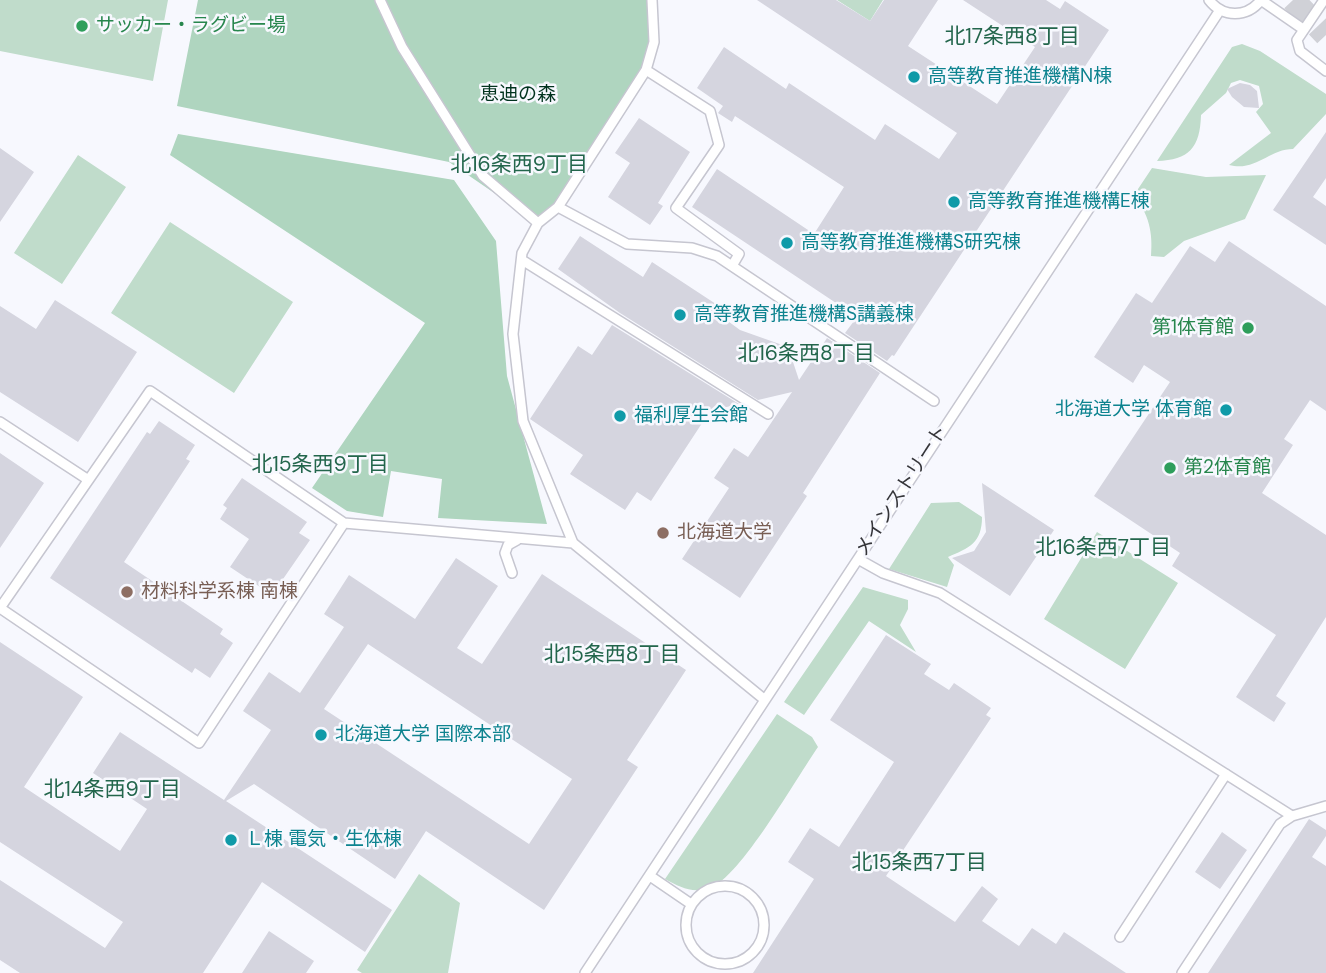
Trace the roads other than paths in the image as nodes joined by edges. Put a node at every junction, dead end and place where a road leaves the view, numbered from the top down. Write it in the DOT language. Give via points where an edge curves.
graph roads {
  1 [pos="380,0"];
  2 [pos="652,0"];
  3 [pos="1209,0"];
  4 [pos="1261,0"];
  5 [pos="1324,0"];
  6 [pos="1220,10"];
  7 [pos="1303,29"];
  8 [pos="646,70"];
  9 [pos="1326,71"];
  10 [pos="558,207"];
  11 [pos="538,223"];
  12 [pos="522,260"];
  13 [pos="732,266"];
  14 [pos="934,401"];
  15 [pos="768,414"];
  16 [pos="0,422"];
  17 [pos="87,479"];
  18 [pos="344,523"];
  19 [pos="517,540"];
  20 [pos="573,543"];
  21 [pos="858,559"];
  22 [pos="512,573"];
  23 [pos="0,608"];
  24 [pos="765,700"];
  25 [pos="1226,774"];
  26 [pos="1326,806"];
  27 [pos="1292,816"];
  28 [pos="650,876"];
  29 [pos="691,904"];
  30 [pos="1120,937"];
  31 [pos="585,973"];
  32 [pos="1182,973"];
  1 -- 11 [label="lane" via="402,47 483,176"];
  2 -- 8 [label="lane" via="654,42"];
  3 -- 6 [label="lane"];
  4 -- 6 [label="lane" via="1245,13"];
  4 -- 7 [label="lane"];
  5 -- 7 [label="lane"];
  6 -- 21 [label="lane, メインストリート"];
  7 -- 9 [label="lane" via="1297,40 1300,51"];
  8 -- 10 [label="lane"];
  8 -- 13 [label="lane" via="710,111 719,145 676,208 739,254"];
  10 -- 11 [label="lane"];
  10 -- 13 [label="lane" via="626,244 692,248"];
  11 -- 12 [label="lane"];
  12 -- 15 [label="lane"];
  12 -- 20 [label="lane" via="513,334 523,421"];
  13 -- 14 [label="lane"];
  16 -- 17 [label="lane"];
  17 -- 18 [label="lane" via="150,391"];
  17 -- 23 [label="lane"];
  18 -- 19 [label="lane"];
  18 -- 23 [label="lane" via="199,743"];
  19 -- 20 [label="lane"];
  19 -- 22 [label="lane" via="505,553"];
  20 -- 24 [label="lane"];
  21 -- 24 [label="lane, メインストリート"];
  21 -- 25 [label="lane" via="940,593"];
  24 -- 28 [label="lane, メインストリート"];
  25 -- 27 [label="lane"];
  25 -- 30 [label="lane"];
  26 -- 27 [label="lane"];
  27 -- 32 [label="lane" via="1280,824"];
  28 -- 29 [label="lane"];
  28 -- 31 [label="lane, メインストリート"];
  29 -- 29 [label="lane" via="718,886 739,888 762,911 759,944 733,963 700,956 687,937"];
}
